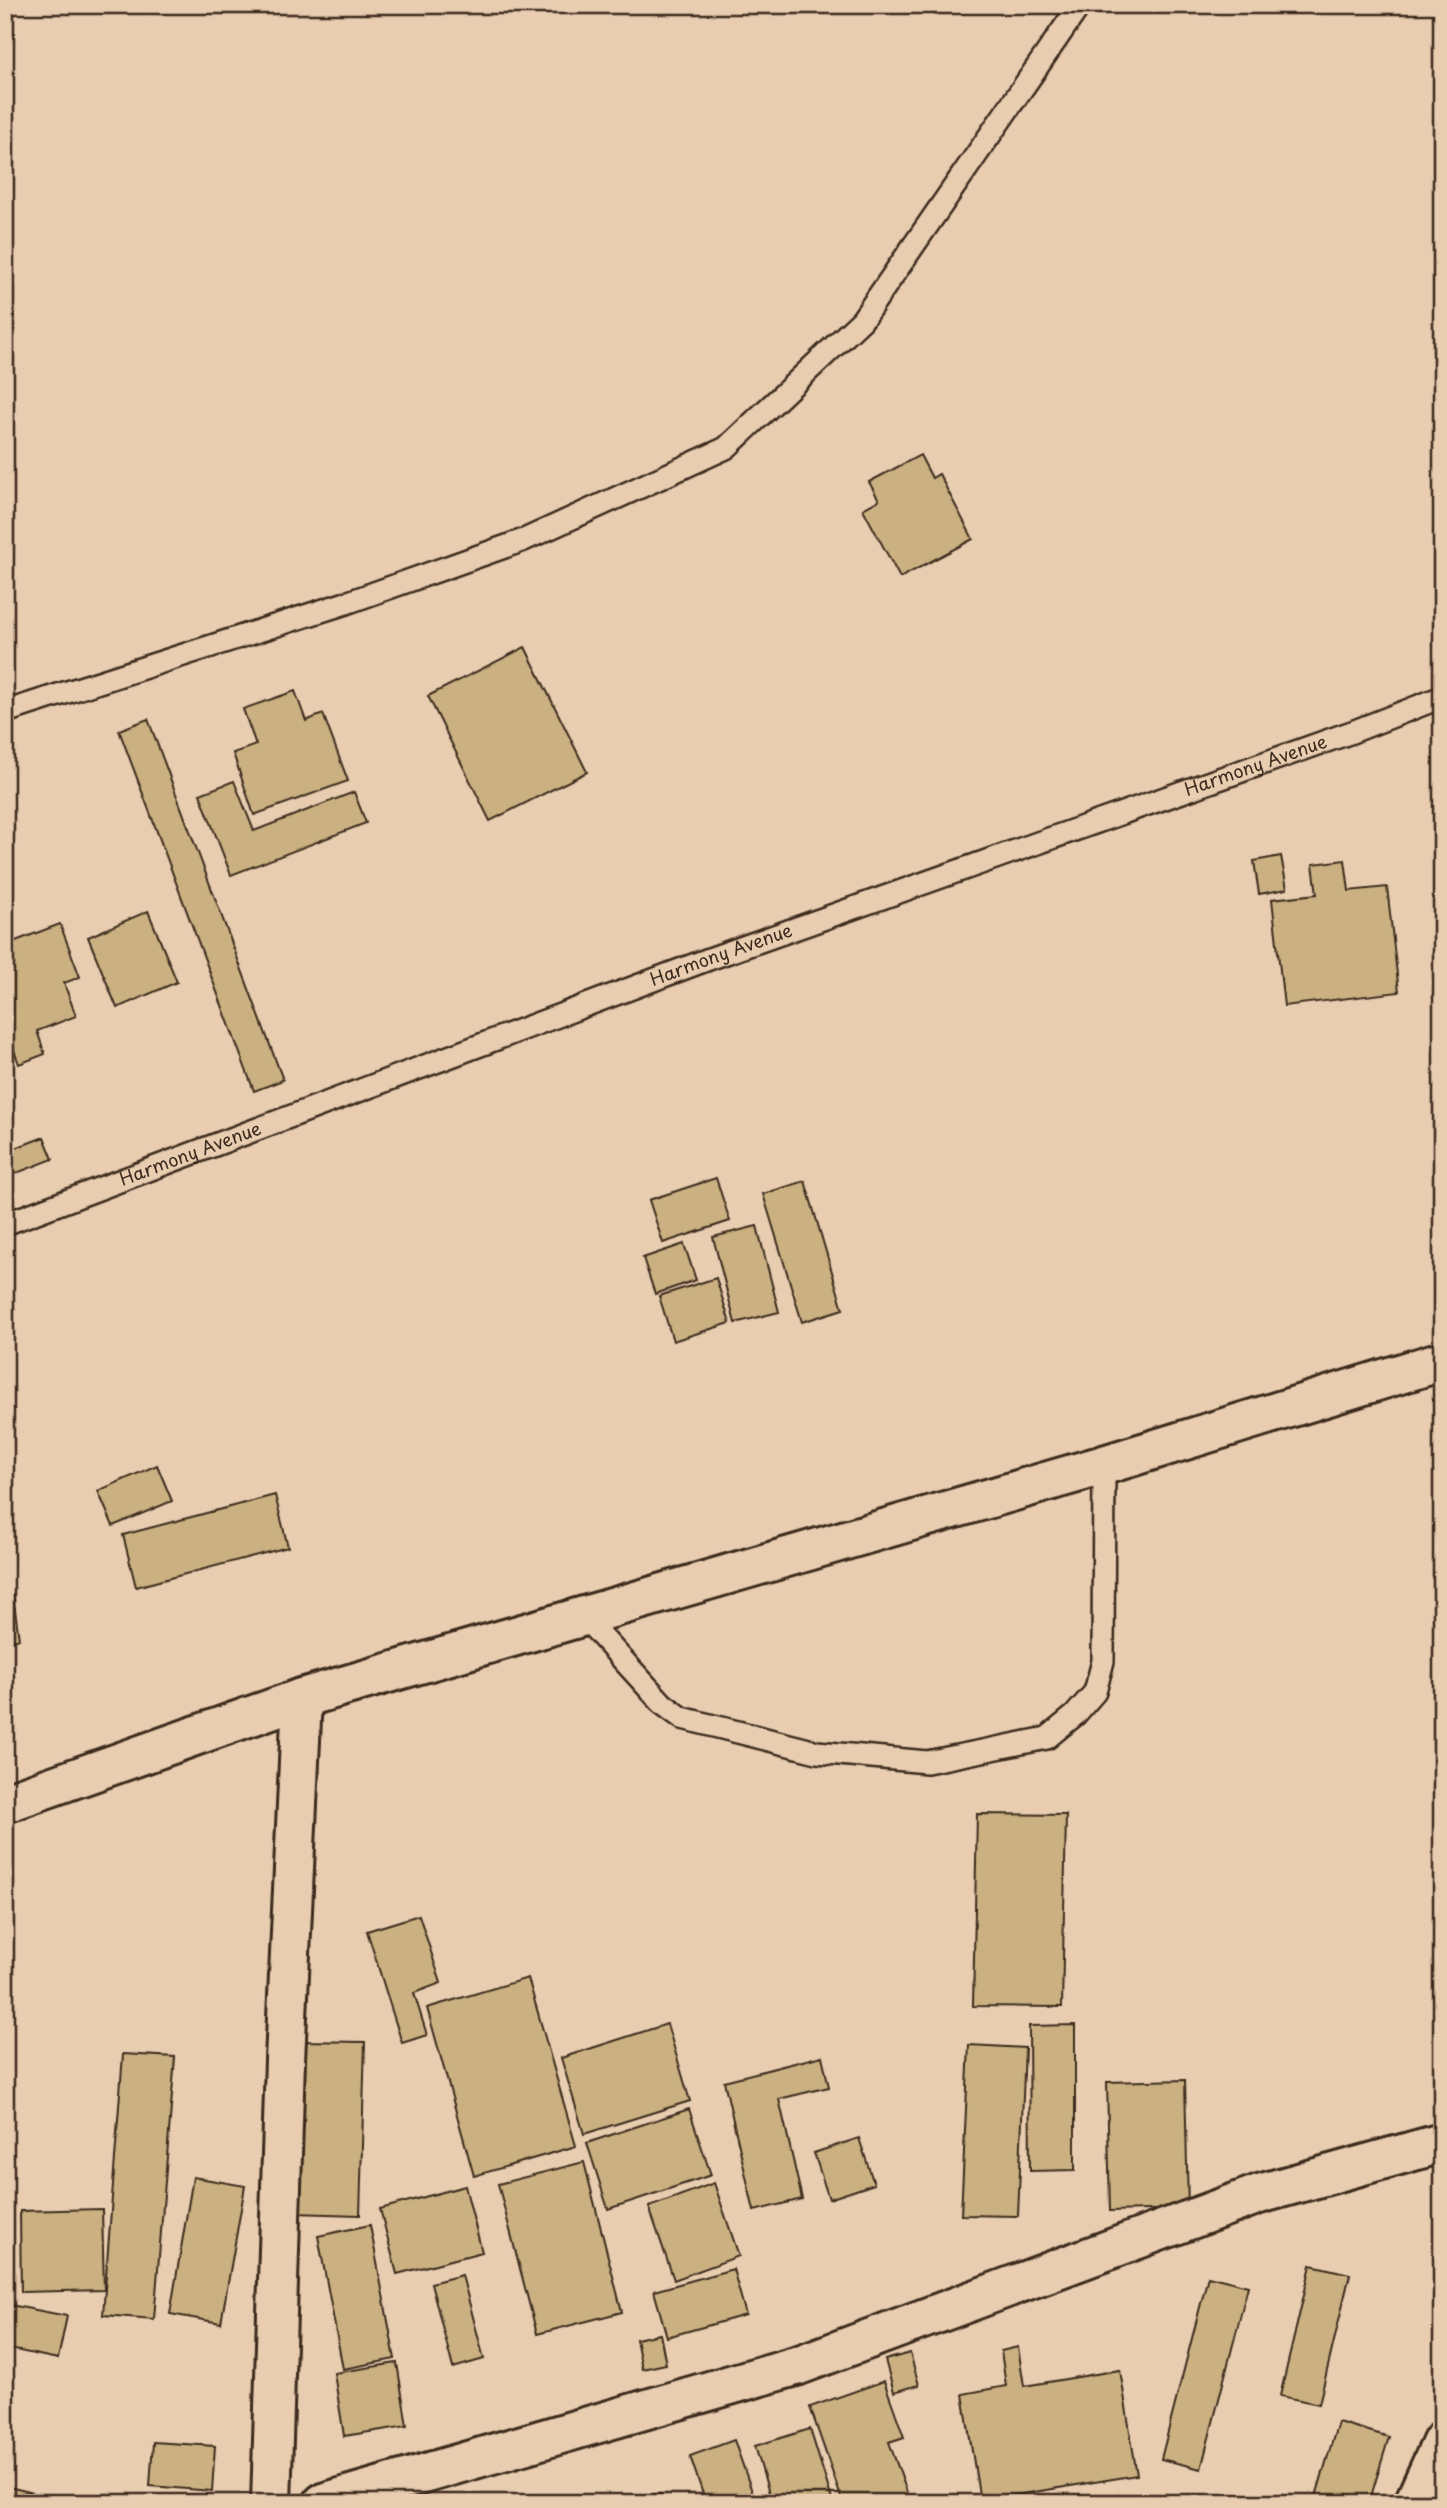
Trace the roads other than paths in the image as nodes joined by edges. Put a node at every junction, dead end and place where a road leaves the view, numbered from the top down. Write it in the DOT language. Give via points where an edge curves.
graph roads {
  1 [pos="1080,5"];
  2 [pos="1442,697"];
  3 [pos="5,712"];
  4 [pos="5,1224"];
  5 [pos="1442,1361"];
  6 [pos="1104,1465"];
  7 [pos="583,1616"];
  8 [pos="302,1698"];
  9 [pos="5,1803"];
  10 [pos="1442,2143"];
  11 [pos="1442,2442"];
  12 [pos="271,2503"];
  13 [pos="323,2503"];
  14 [pos="1414,2503"];
  1 -- 3 [label="lane" via="862,320 726,448 524,540 346,603"];
  2 -- 4 [label="lane, Harmony Avenue" via="709,959"];
  5 -- 6 [label="street"];
  6 -- 7 [label="street"];
  6 -- 7 [label="lane" via="1103,1661 1095,1692 1047,1738 927,1762 817,1752 682,1718 663,1704"];
  7 -- 8 [label="street"];
  8 -- 9 [label="street"];
  8 -- 12 [label="street"];
  10 -- 13 [label="street" via="1259,2194 799,2365"];
  11 -- 14 [label="street"];
}
